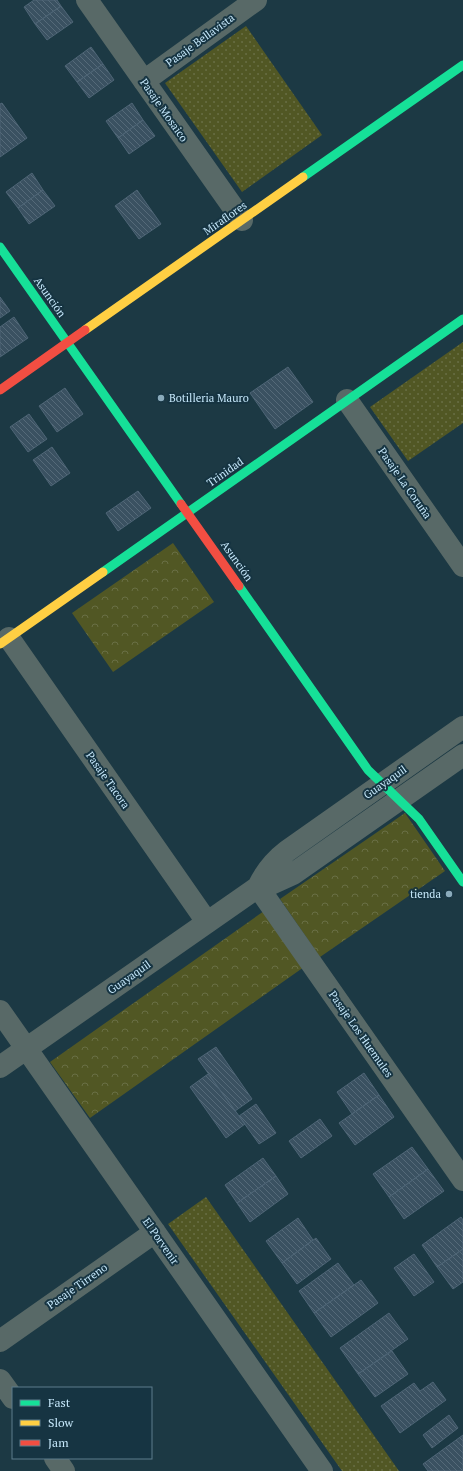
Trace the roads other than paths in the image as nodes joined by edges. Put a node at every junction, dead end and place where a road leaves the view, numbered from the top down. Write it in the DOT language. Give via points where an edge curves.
graph roads {
  1 [pos="87,0"];
  2 [pos="256,0"];
  3 [pos="463,65"];
  4 [pos="144,81"];
  5 [pos="242,220"];
  6 [pos="0,247"];
  7 [pos="463,319"];
  8 [pos="67,343"];
  9 [pos="0,390"];
  10 [pos="347,400"];
  11 [pos="187,512"];
  12 [pos="463,566"];
  13 [pos="4,641"];
  14 [pos="463,726"];
  15 [pos="463,755"];
  16 [pos="383,783"];
  17 [pos="400,800"];
  18 [pos="463,882"];
  19 [pos="258,887"];
  20 [pos="207,922"];
  21 [pos="0,1011"];
  22 [pos="26,1049"];
  23 [pos="0,1067"];
  24 [pos="463,1180"];
  25 [pos="155,1232"];
  26 [pos="0,1340"];
  27 [pos="0,1380"];
  28 [pos="12,1397"];
  29 [pos="56,1459"];
  30 [pos="64,1471"];
  31 [pos="322,1471"];
  1 -- 4 [label="street, Pasaje Mosaico"];
  2 -- 4 [label="street, Pasaje Bellavista"];
  3 -- 5 [label="street, Miraflores"];
  4 -- 5 [label="street, Pasaje Mosaico"];
  5 -- 8 [label="street, Miraflores"];
  6 -- 8 [label="street, Asunción"];
  7 -- 10 [label="street, Trinidad"];
  8 -- 9 [label="street, Miraflores"];
  8 -- 11 [label="street, Asunción"];
  10 -- 11 [label="street, Trinidad"];
  10 -- 12 [label="street, Pasaje La Coruña"];
  11 -- 13 [label="street, Trinidad"];
  11 -- 16 [label="street, Asunción" via="368,770"];
  13 -- 20 [label="street, Pasaje Tacora"];
  14 -- 16 [label="street, Guayaquil"];
  15 -- 17 [label="street, Guayaquil"];
  16 -- 17 [label="street, Asunción"];
  16 -- 19 [label="street, Guayaquil" via="278,857 263,875"];
  17 -- 18 [label="street, Asunción" via="419,819"];
  17 -- 19 [label="street, Guayaquil" via="293,874"];
  19 -- 20 [label="street, Guayaquil"];
  19 -- 24 [label="street, Pasaje Los Huemules"];
  20 -- 22 [label="street, Guayaquil"];
  21 -- 22 [label="street, El Porvenir"];
  22 -- 23 [label="street, Guayaquil"];
  22 -- 25 [label="street, El Porvenir"];
  25 -- 26 [label="street, Pasaje Tirreno"];
  25 -- 31 [label="street, El Porvenir"];
  27 -- 28 [label="street"];
  29 -- 30 [label="street"];
}
